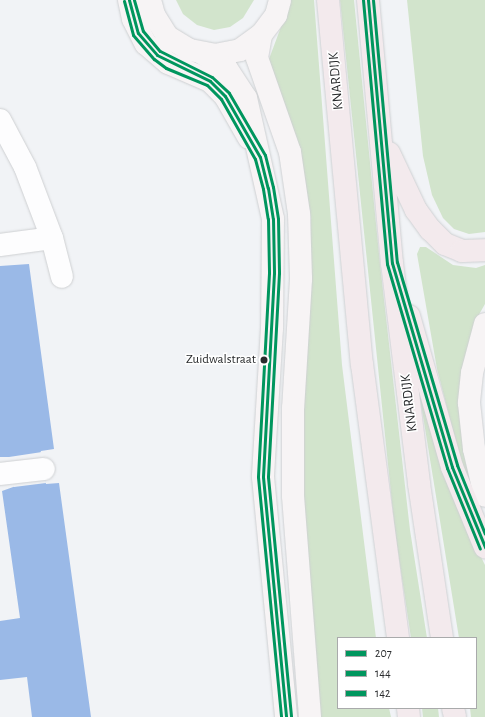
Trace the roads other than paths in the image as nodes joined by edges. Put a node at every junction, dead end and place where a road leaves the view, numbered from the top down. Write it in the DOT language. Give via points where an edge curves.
graph roads {
  1 [pos="129,0"];
  2 [pos="150,0"];
  3 [pos="280,0"];
  4 [pos="328,0"];
  5 [pos="368,0"];
  6 [pos="261,36"];
  7 [pos="199,63"];
  8 [pos="0,120"];
  9 [pos="381,131"];
  10 [pos="52,238"];
  11 [pos="0,245"];
  12 [pos="485,250"];
  13 [pos="392,263"];
  14 [pos="62,277"];
  15 [pos="485,324"];
  16 [pos="44,469"];
  17 [pos="6,474"];
  18 [pos="485,496"];
  19 [pos="485,547"];
  20 [pos="398,637"];
  21 [pos="442,637"];
  22 [pos="286,717"];
  23 [pos="310,717"];
  1 -- 7 [label="street" via="132,19 146,44 168,63"];
  2 -- 7 [label="street" via="154,15 168,36"];
  3 -- 6 [label="street" via="276,15"];
  4 -- 20 [label="main road, KNARDIJK" via="362,364"];
  5 -- 9 [label="main road, KNARDIJK"];
  6 -- 7 [label="street" via="240,50 215,55"];
  6 -- 23 [label="street" via="257,58 290,152 299,214 301,279 293,408 292,488"];
  7 -- 22 [label="street" via="225,96 260,158 273,219 274,273 263,477"];
  8 -- 10 [label="street" via="25,167"];
  9 -- 12 [label="main road" via="399,176 430,229 445,244 462,251"];
  9 -- 13 [label="main road, KNARDIJK"];
  10 -- 11 [label="street"];
  10 -- 14 [label="street"];
  13 -- 19 [label="main road" via="452,467"];
  13 -- 21 [label="main road, KNARDIJK" via="419,484"];
  15 -- 18 [label="street" via="472,373 469,403 474,450"];
  16 -- 17 [label="street"];
}
